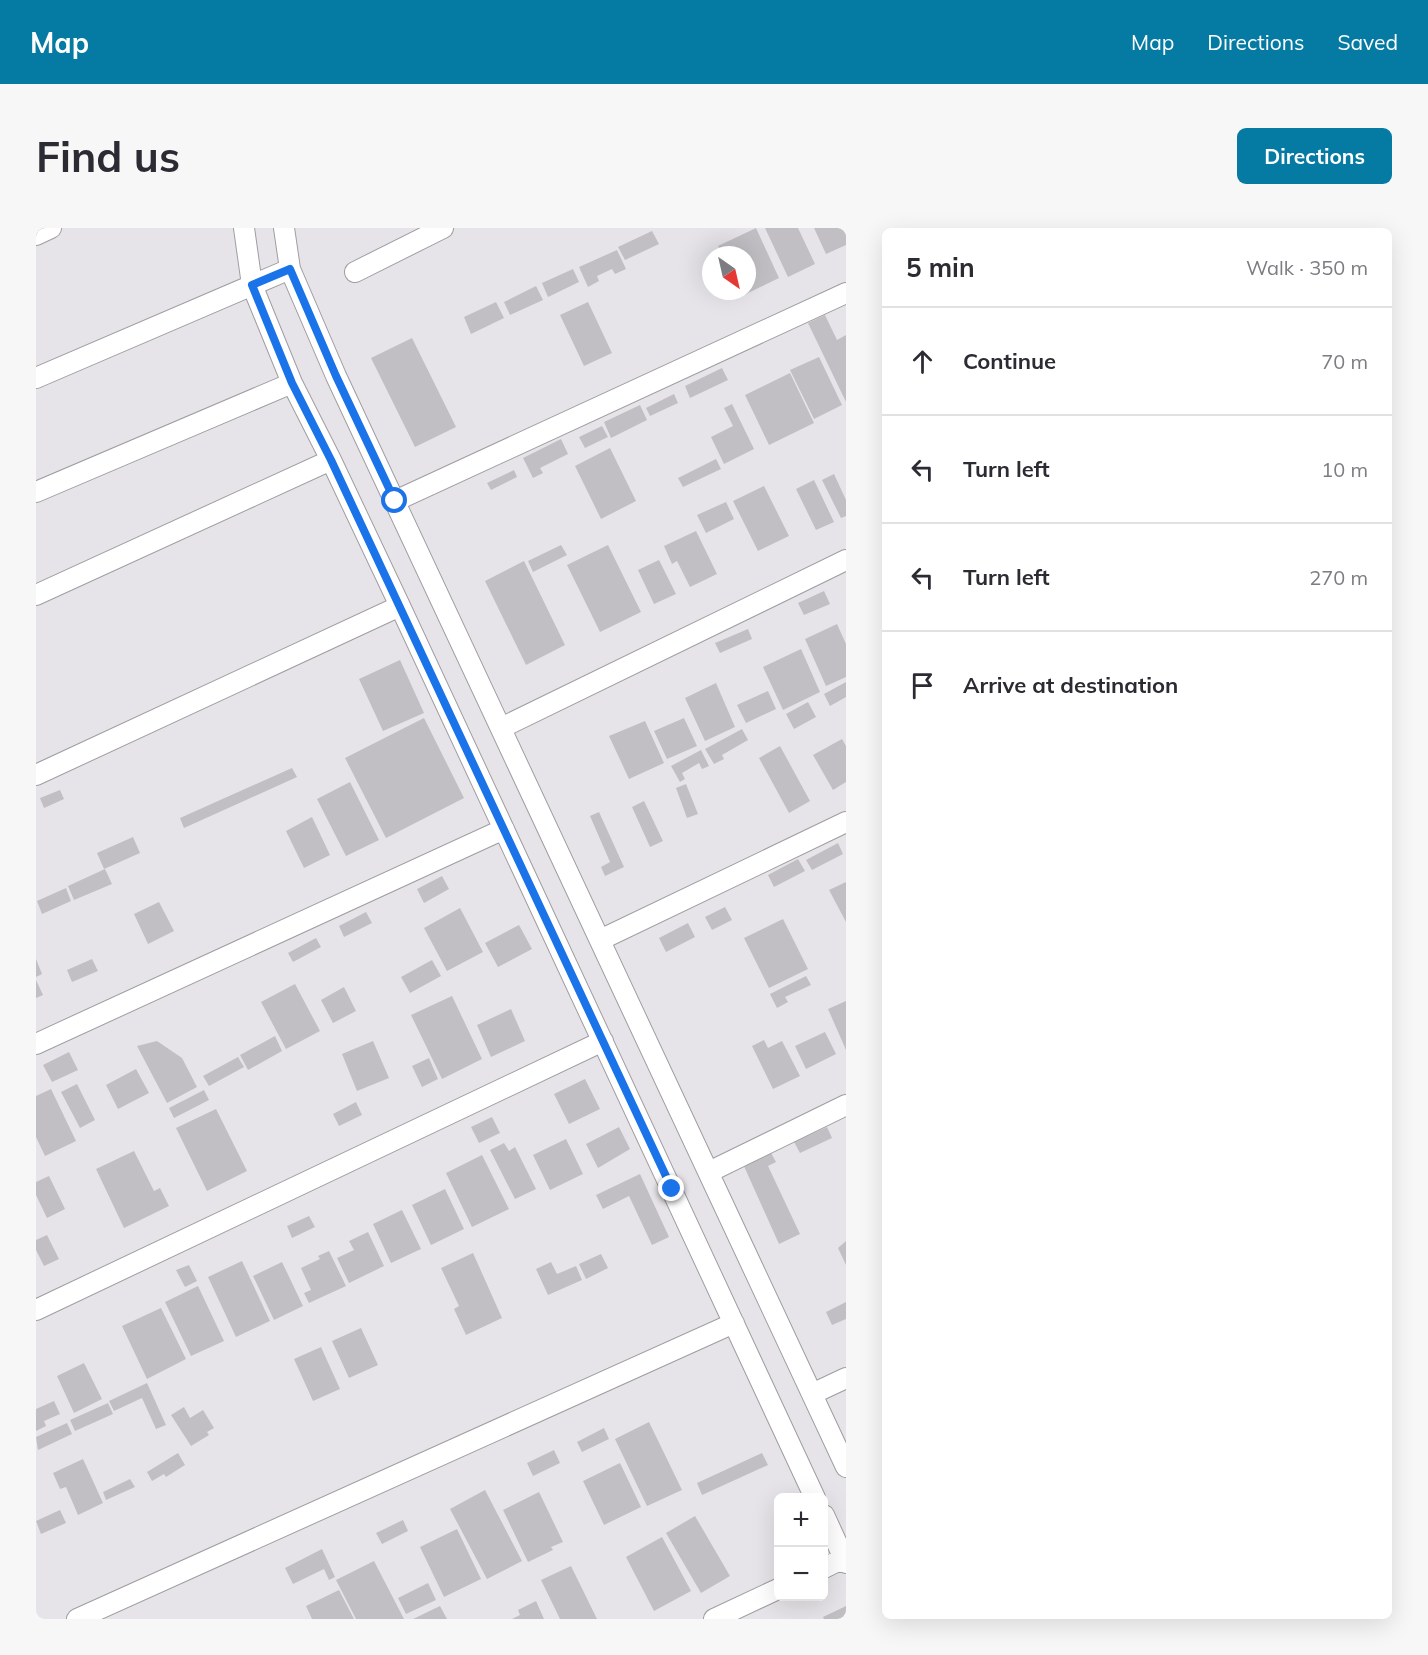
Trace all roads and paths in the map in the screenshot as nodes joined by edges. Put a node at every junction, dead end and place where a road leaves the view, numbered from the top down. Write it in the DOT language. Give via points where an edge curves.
graph roads {
  1 [pos="51,228"];
  2 [pos="244,228"];
  3 [pos="284,228"];
  4 [pos="443,228"];
  5 [pos="36,235"];
  6 [pos="290,269"];
  7 [pos="355,272"];
  8 [pos="252,285"];
  9 [pos="846,293"];
  10 [pos="36,378"];
  11 [pos="292,383"];
  12 [pos="331,460"];
  13 [pos="36,492"];
  14 [pos="395,501"];
  15 [pos="846,560"];
  16 [pos="36,595"];
  17 [pos="400,606"];
  18 [pos="501,728"];
  19 [pos="36,775"];
  20 [pos="846,822"];
  21 [pos="504,829"];
  22 [pos="600,940"];
  23 [pos="603,1041"];
  24 [pos="36,1044"];
  25 [pos="846,1105"];
  26 [pos="709,1172"];
  27 [pos="36,1310"];
  28 [pos="734,1323"];
  29 [pos="846,1378"];
  30 [pos="812,1394"];
  31 [pos="846,1467"];
  32 [pos="813,1493"];
  33 [pos="828,1524"];
  34 [pos="845,1561"];
  35 [pos="828,1567"];
  36 [pos="774,1591"];
  37 [pos="77,1619"];
  38 [pos="714,1619"];
  1 -- 5 [label="street"];
  2 -- 8 [label="street"];
  3 -- 6 [label="street"];
  4 -- 7 [label="street"];
  6 -- 8 [label="street"];
  6 -- 14 [label="street"];
  8 -- 10 [label="street"];
  8 -- 11 [label="street"];
  9 -- 14 [label="street"];
  11 -- 12 [label="street"];
  11 -- 13 [label="street"];
  12 -- 16 [label="street"];
  12 -- 17 [label="street"];
  14 -- 18 [label="street"];
  15 -- 18 [label="street"];
  17 -- 19 [label="street"];
  17 -- 21 [label="street"];
  18 -- 22 [label="street"];
  20 -- 22 [label="street"];
  21 -- 23 [label="street"];
  21 -- 24 [label="street"];
  22 -- 26 [label="street"];
  23 -- 27 [label="street"];
  23 -- 28 [label="street"];
  25 -- 26 [label="street"];
  26 -- 30 [label="street"];
  28 -- 32 [label="street"];
  28 -- 37 [label="street"];
  29 -- 30 [label="street"];
  30 -- 31 [label="street"];
  33 -- 34 [label="street"];
  34 -- 35 [label="street"];
  36 -- 38 [label="street"];
}
